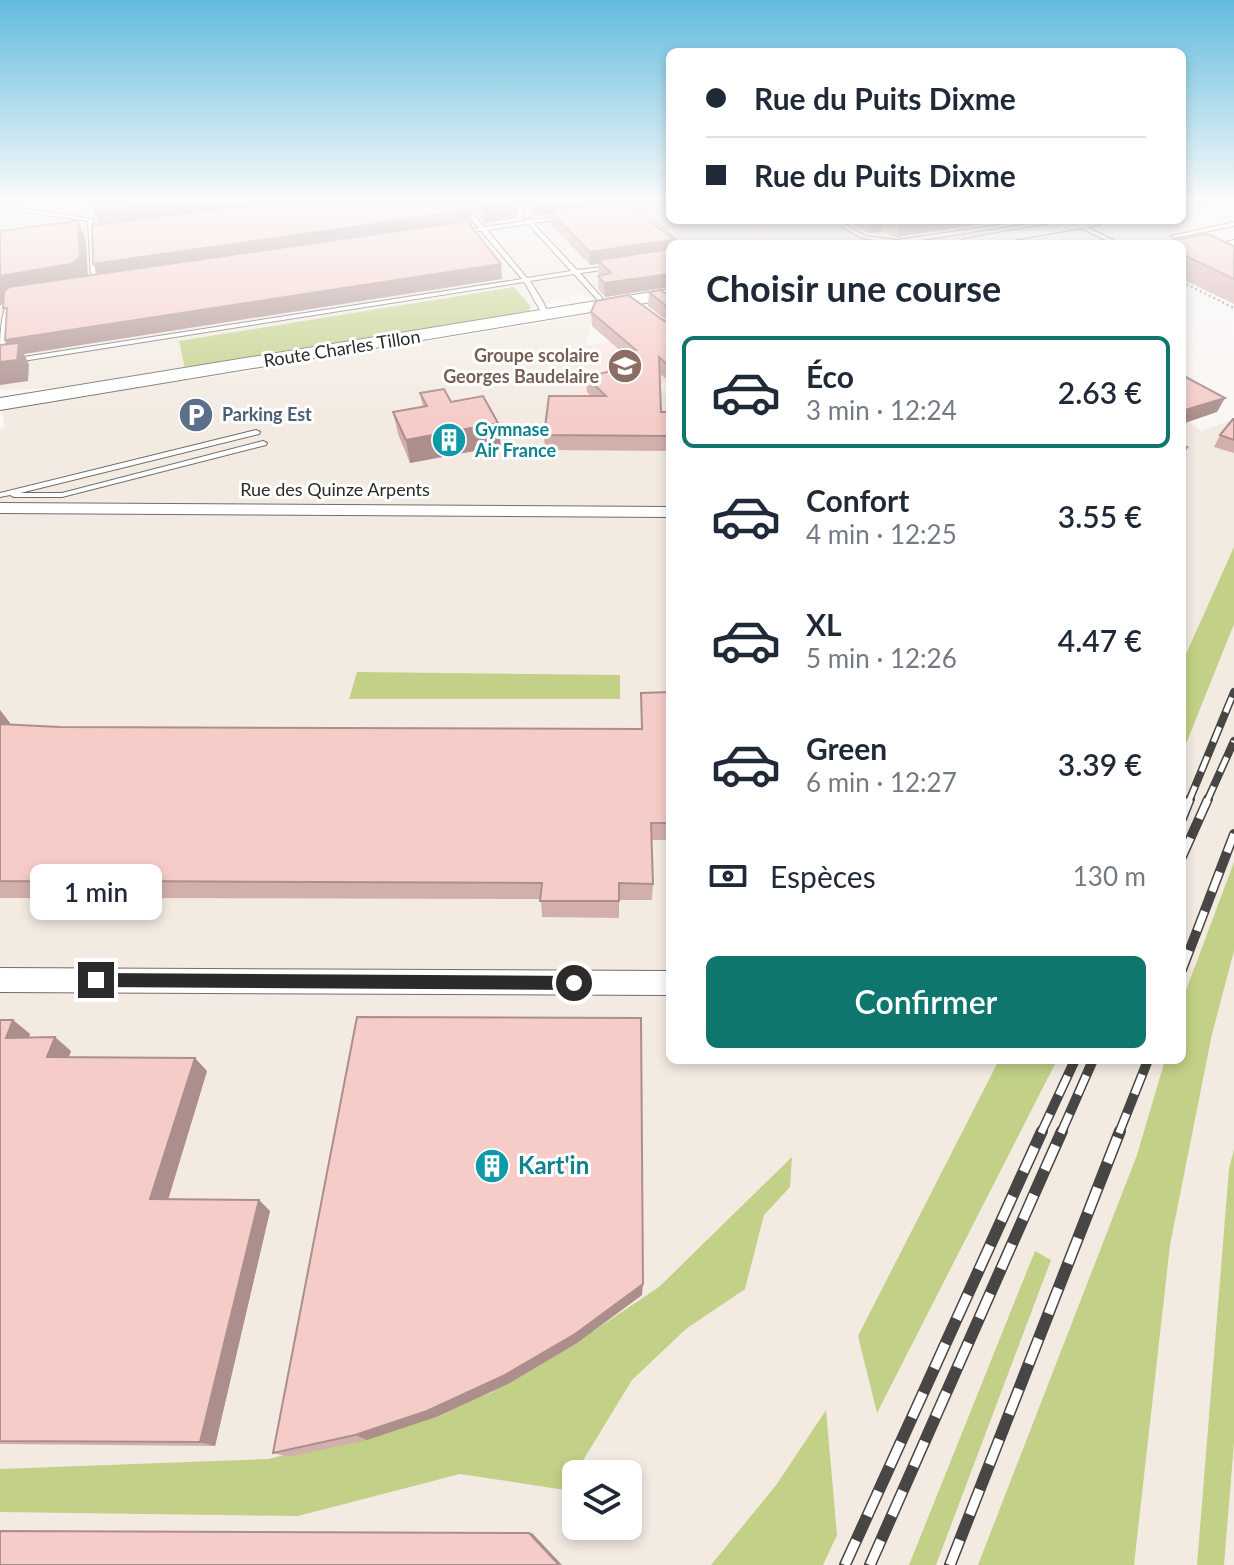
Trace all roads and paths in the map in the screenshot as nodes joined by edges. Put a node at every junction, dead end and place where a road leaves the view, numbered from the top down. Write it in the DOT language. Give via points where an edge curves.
graph roads {
  1 [pos="94,273"];
  2 [pos="518,273"];
  3 [pos="574,273"];
  4 [pos="524,281"];
  5 [pos="1186,284"];
  6 [pos="99,286"];
  7 [pos="666,295"];
  8 [pos="0,299"];
  9 [pos="630,301"];
  10 [pos="605,305"];
  11 [pos="1234,308"];
  12 [pos="646,314"];
  13 [pos="546,315"];
  14 [pos="4,400"];
  15 [pos="256,432"];
  16 [pos="263,443"];
  17 [pos="2,499"];
  18 [pos="666,512"];
  19 [pos="0,980"];
  20 [pos="666,983"];
  1 -- 6 [label="lane" via="94,279 75,288"];
  2 -- 4 [label="lane"];
  3 -- 4 [label="lane"];
  3 -- 10 [label="lane"];
  4 -- 8 [label="lane" via="10,361 2,357 4,315 15,297"];
  4 -- 13 [label="lane"];
  5 -- 11 [label="path"];
  7 -- 9 [label="main road, Route Charles Tillon"];
  9 -- 10 [label="main road, Route Charles Tillon"];
  9 -- 12 [label="street"];
  10 -- 13 [label="main road, Route Charles Tillon"];
  13 -- 14 [label="main road, Route Charles Tillon"];
  15 -- 17 [label="lane"];
  16 -- 17 [label="lane" via="62,495"];
  17 -- 18 [label="street, Rue des Quinze Arpents"];
  19 -- 20 [label="street"];
}
